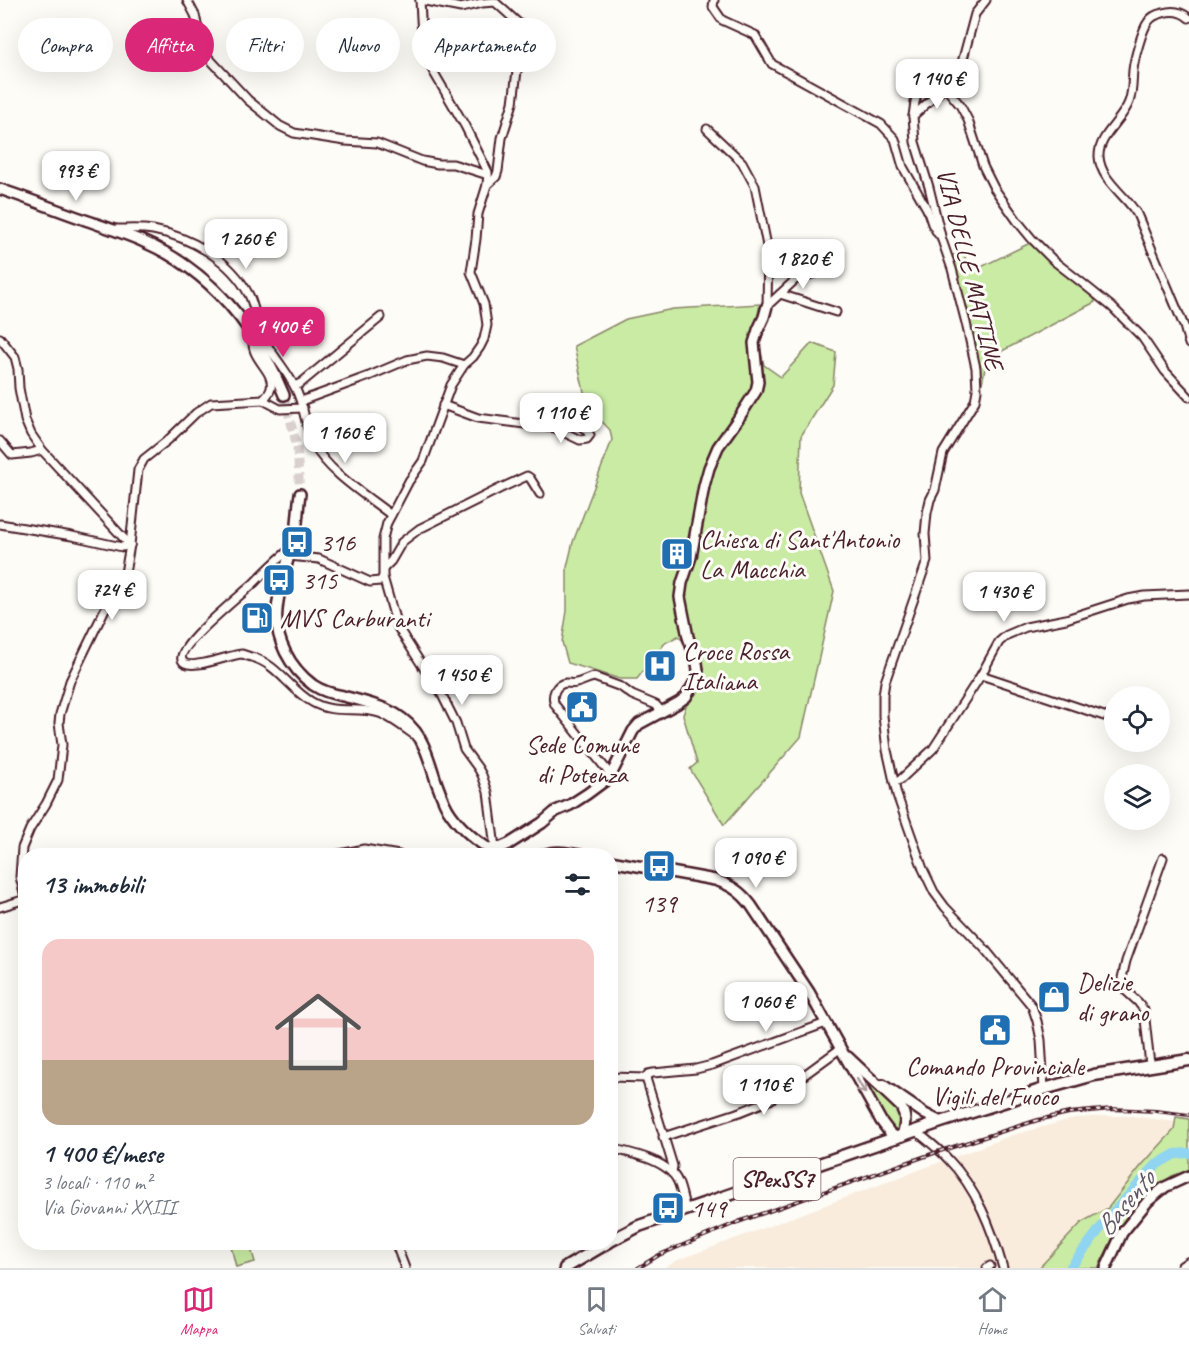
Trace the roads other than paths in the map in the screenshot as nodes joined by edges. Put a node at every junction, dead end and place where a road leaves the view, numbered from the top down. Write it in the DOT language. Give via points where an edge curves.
graph roads {
  1 [pos="187,0"];
  2 [pos="420,0"];
  3 [pos="714,0"];
  4 [pos="986,0"];
  5 [pos="495,1"];
  6 [pos="1189,18"];
  7 [pos="945,86"];
  8 [pos="913,116"];
  9 [pos="707,129"];
  10 [pos="488,175"];
  11 [pos="486,185"];
  12 [pos="0,189"];
  13 [pos="110,229"];
  14 [pos="942,240"];
  15 [pos="818,272"];
  16 [pos="780,294"];
  17 [pos="767,306"];
  18 [pos="836,312"];
  19 [pos="381,317"];
  20 [pos="254,336"];
  21 [pos="0,338"];
  22 [pos="1189,344"];
  23 [pos="464,364"];
  24 [pos="295,386"];
  25 [pos="284,395"];
  26 [pos="1189,397"];
  27 [pos="263,400"];
  28 [pos="302,405"];
  29 [pos="443,405"];
  30 [pos="539,408"];
  31 [pos="0,441"];
  32 [pos="42,450"];
  33 [pos="300,494"];
  34 [pos="540,494"];
  35 [pos="391,515"];
  36 [pos="0,524"];
  37 [pos="130,545"];
  38 [pos="290,552"];
  39 [pos="384,568"];
  40 [pos="383,577"];
  41 [pos="1189,594"];
  42 [pos="981,675"];
  43 [pos="662,712"];
  44 [pos="1104,716"];
  45 [pos="419,738"];
  46 [pos="610,774"];
  47 [pos="894,782"];
  48 [pos="22,848"];
  49 [pos="497,848"];
  50 [pos="502,848"];
  51 [pos="507,848"];
  52 [pos="1163,858"];
  53 [pos="618,862"];
  54 [pos="18,901"];
  55 [pos="0,907"];
  56 [pos="826,1023"];
  57 [pos="842,1050"];
  58 [pos="1189,1060"];
  59 [pos="1150,1065"];
  60 [pos="865,1072"];
  61 [pos="618,1077"];
  62 [pos="646,1078"];
  63 [pos="1044,1089"];
  64 [pos="881,1121"];
  65 [pos="941,1122"];
  66 [pos="916,1131"];
  67 [pos="663,1137"];
  68 [pos="899,1137"];
  69 [pos="868,1148"];
  70 [pos="618,1150"];
  71 [pos="672,1173"];
  72 [pos="1189,1176"];
  73 [pos="686,1210"];
  74 [pos="618,1237"];
  75 [pos="398,1250"];
  76 [pos="595,1250"];
  77 [pos="1189,1264"];
  78 [pos="405,1268"];
  79 [pos="565,1268"];
  80 [pos="1003,1268"];
  81 [pos="1106,1268"];
  82 [pos="1183,1268"];
  1 -- 10 [label="street" via="206,55 248,100 280,126 294,133 377,143 422,161 453,164"];
  2 -- 5 [label="street" via="460,8"];
  2 -- 10 [label="street" via="426,56"];
  3 -- 14 [label="street" via="713,7 723,20 755,35 772,64 881,124 895,139 903,167"];
  4 -- 7 [label="street" via="975,14 956,82"];
  5 -- 11 [label="street" via="524,28 498,171"];
  6 -- 22 [label="street" via="1180,12 1168,12 1157,15 1144,28 1129,102 1105,138 1099,156 1111,183 1137,214"];
  7 -- 8 [label="street"];
  7 -- 8 [label="street, VIA DELLE MATTINE" via="935,72 923,74"];
  7 -- 26 [label="street" via="964,112 994,188 1018,222 1054,261 1112,307 1142,337"];
  8 -- 14 [label="street, VIA DELLE MATTINE" via="915,142"];
  9 -- 17 [label="street" via="742,162 755,186 768,251"];
  10 -- 11 [label="street"];
  11 -- 23 [label="street" via="478,214 471,275 484,304 487,325 480,346"];
  12 -- 13 [label="main road"];
  13 -- 20 [label="main road" via="167,254 207,282"];
  13 -- 24 [label="street" via="162,232 217,257 248,293 261,335"];
  14 -- 47 [label="street, VIA DELLE MATTINE" via="966,323 977,390 972,406 943,453 927,513 927,561 885,682 885,739"];
  15 -- 16 [label="street" via="795,280"];
  16 -- 17 [label="street"];
  16 -- 18 [label="street"];
  17 -- 43 [label="main road" via="754,343 756,391 718,447 709,468 682,583 680,597 697,663 697,678 686,697"];
  19 -- 24 [label="street"];
  20 -- 25 [label="main road"];
  20 -- 27 [label="street" via="253,350 271,379 271,390"];
  21 -- 32 [label="street" via="15,357 25,420"];
  23 -- 28 [label="street" via="427,356 407,360"];
  23 -- 29 [label="street"];
  24 -- 28 [label="street"];
  27 -- 28 [label="street" via="280,410"];
  27 -- 37 [label="street" via="211,403 144,459 138,470"];
  28 -- 35 [label="street" via="314,445 328,466"];
  29 -- 30 [label="street" via="478,418 543,426 580,440 590,435 575,422"];
  29 -- 35 [label="street" via="423,461"];
  31 -- 32 [label="street" via="12,455"];
  32 -- 37 [label="street"];
  33 -- 38 [label="main road"];
  34 -- 39 [label="street" via="527,476 508,484 419,529 402,542"];
  35 -- 39 [label="street" via="383,538"];
  36 -- 37 [label="street" via="122,547"];
  37 -- 48 [label="street" via="117,595 105,609 65,694 59,723 62,745 58,780"];
  38 -- 40 [label="street" via="370,582"];
  38 -- 45 [label="main road" via="276,612 287,656 314,685 389,710 402,717"];
  38 -- 45 [label="street" via="212,618 186,646 181,659 194,665 241,654 262,659 311,702 331,710 381,713"];
  39 -- 40 [label="street"];
  40 -- 50 [label="street" via="397,626 439,689 464,749 482,775"];
  41 -- 42 [label="street" via="1128,599 1026,627 999,642"];
  42 -- 44 [label="street"];
  42 -- 47 [label="street" via="933,749"];
  43 -- 46 [label="main road" via="633,731"];
  43 -- 46 [label="street" via="656,705 594,677 563,684 555,690 555,705"];
  45 -- 49 [label="main road" via="450,814 466,831"];
  46 -- 51 [label="main road"];
  47 -- 63 [label="street, VIA DELLE MATTINE" via="934,892 1032,1006 1041,1040"];
  52 -- 59 [label="street" via="1122,978 1126,992 1143,1010"];
  53 -- 56 [label="main road" via="715,880 738,891 751,904"];
  54 -- 55 [label="street"];
  56 -- 57 [label="main road"];
  56 -- 62 [label="street" via="712,1065 653,1073"];
  57 -- 60 [label="main road"];
  57 -- 64 [label="main road, one-way"];
  57 -- 67 [label="street" via="770,1100"];
  58 -- 59 [label="main road, SPexSS7"];
  59 -- 63 [label="main road, SPexSS7"];
  60 -- 65 [label="main road"];
  60 -- 68 [label="main road" via="903,1111 905,1120"];
  61 -- 62 [label="street"];
  62 -- 67 [label="street"];
  63 -- 65 [label="main road, SPexSS7"];
  64 -- 68 [label="main road"];
  64 -- 69 [label="main road" via="878,1139"];
  65 -- 66 [label="main road, SPexSS7"];
  66 -- 68 [label="main road, SPexSS7"];
  66 -- 80 [label="street" via="949,1160 969,1185"];
  67 -- 71 [label="street"];
  68 -- 69 [label="main road, SPexSS7"];
  69 -- 73 [label="main road, SPexSS7"];
  70 -- 71 [label="street" via="649,1158"];
  71 -- 73 [label="street" via="678,1180"];
  72 -- 81 [label="main road" via="1165,1187 1148,1201 1122,1233"];
  73 -- 74 [label="main road, SPexSS7"];
  75 -- 78 [label="street"];
  76 -- 79 [label="main road, SPexSS7"];
  77 -- 82 [label="highway"];
}
